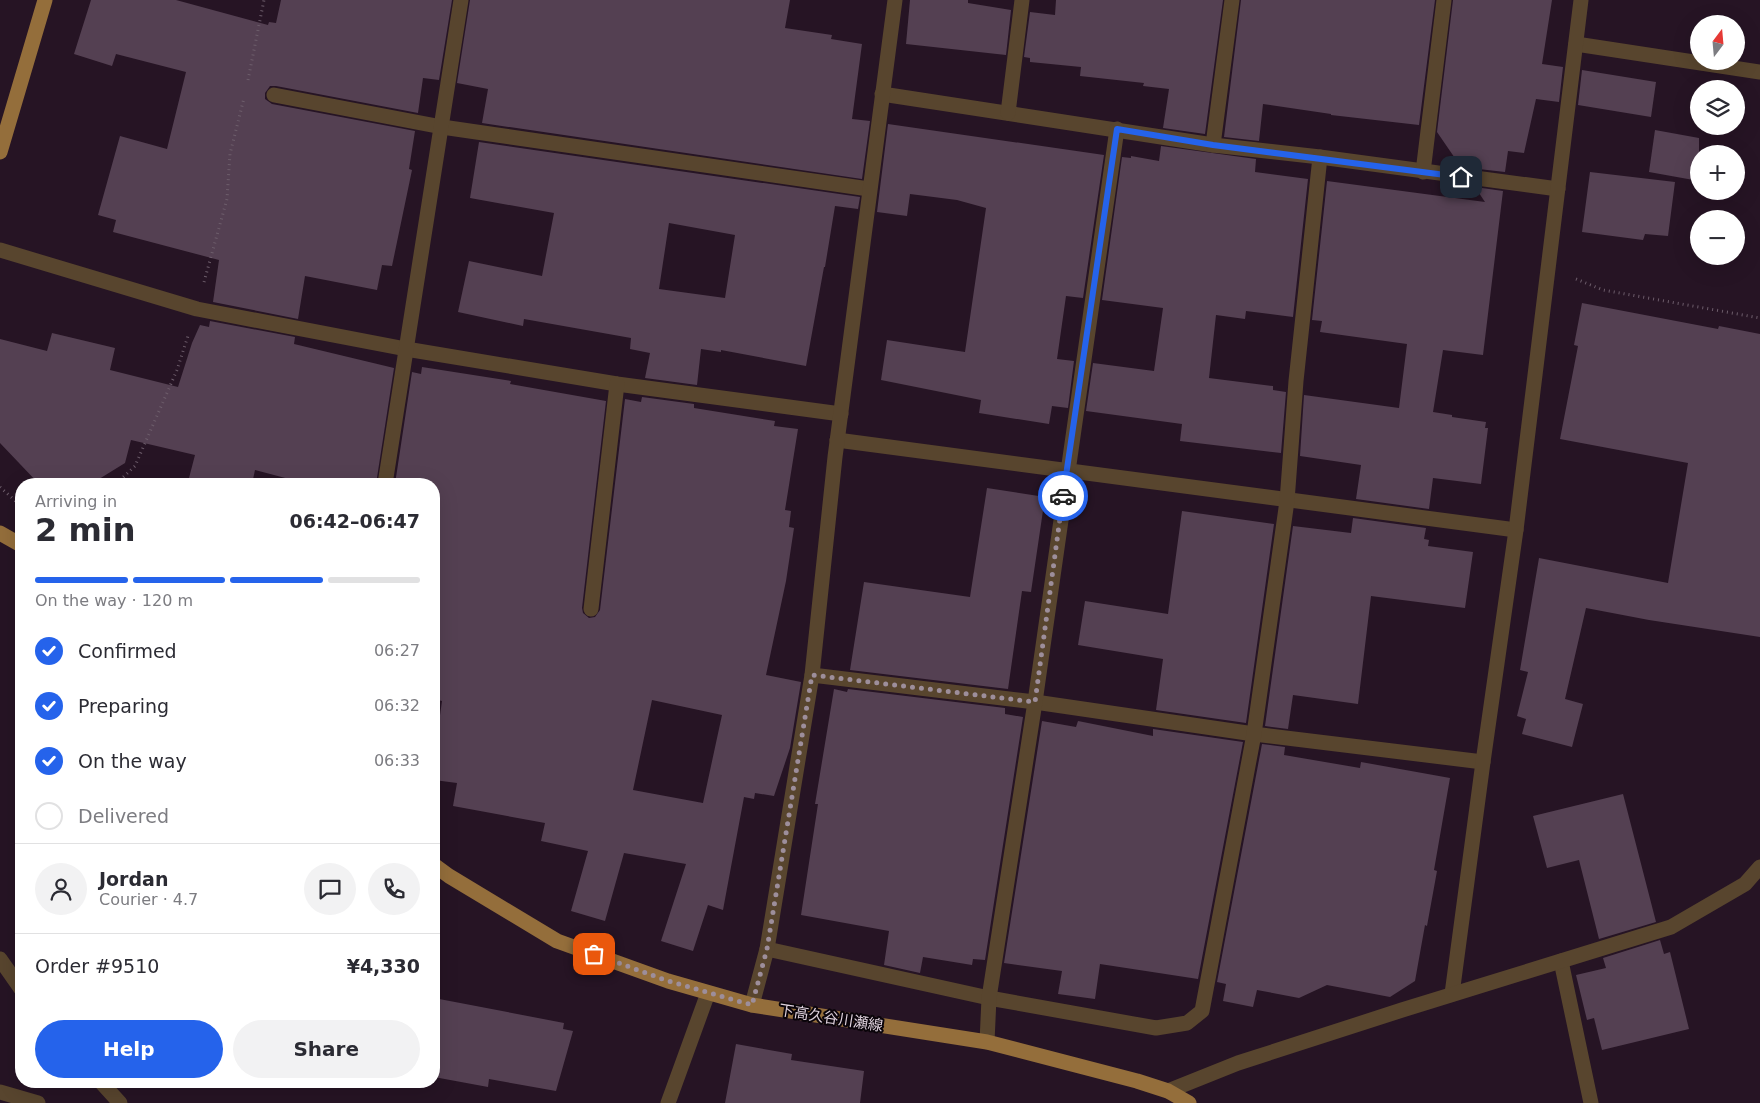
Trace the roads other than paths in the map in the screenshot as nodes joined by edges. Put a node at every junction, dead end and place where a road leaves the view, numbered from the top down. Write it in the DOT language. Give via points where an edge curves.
graph roads {
  1 [pos="45,0"];
  2 [pos="461,0"];
  3 [pos="895,0"];
  4 [pos="1022,0"];
  5 [pos="1232,0"];
  6 [pos="1444,0"];
  7 [pos="1581,0"];
  8 [pos="1576,44"];
  9 [pos="1760,72"];
  10 [pos="882,94"];
  11 [pos="274,95"];
  12 [pos="1008,113"];
  13 [pos="442,127"];
  14 [pos="1117,129"];
  15 [pos="1213,145"];
  16 [pos="0,152"];
  17 [pos="1320,157"];
  18 [pos="1423,172"];
  19 [pos="869,189"];
  20 [pos="1558,189"];
  21 [pos="0,250"];
  22 [pos="406,349"];
  23 [pos="617,384"];
  24 [pos="840,414"];
  25 [pos="838,440"];
  26 [pos="1067,472"];
  27 [pos="386,478"];
  28 [pos="1287,501"];
  29 [pos="1516,530"];
  30 [pos="0,533"];
  31 [pos="15,542"];
  32 [pos="591,609"];
  33 [pos="812,675"];
  34 [pos="1035,702"];
  35 [pos="1254,734"];
  36 [pos="1482,762"];
  37 [pos="1760,867"];
  38 [pos="440,869"];
  39 [pos="767,949"];
  40 [pos="0,959"];
  41 [pos="1561,962"];
  42 [pos="15,980"];
  43 [pos="708,993"];
  44 [pos="1452,994"];
  45 [pos="989,998"];
  46 [pos="752,1005"];
  47 [pos="987,1042"];
  48 [pos="106,1088"];
  49 [pos="1168,1091"];
  50 [pos="0,1092"];
  51 [pos="38,1103"];
  52 [pos="120,1103"];
  53 [pos="668,1103"];
  54 [pos="1189,1103"];
  55 [pos="1591,1103"];
  1 -- 16 [label="main road"];
  2 -- 13 [label="street"];
  3 -- 10 [label="street"];
  4 -- 12 [label="street"];
  5 -- 15 [label="street"];
  6 -- 18 [label="street"];
  7 -- 8 [label="street"];
  8 -- 9 [label="street"];
  8 -- 20 [label="street"];
  10 -- 12 [label="street"];
  10 -- 19 [label="street"];
  11 -- 13 [label="street"];
  12 -- 14 [label="street"];
  13 -- 19 [label="street"];
  13 -- 22 [label="street"];
  14 -- 15 [label="street"];
  14 -- 26 [label="street"];
  15 -- 17 [label="street"];
  17 -- 18 [label="street"];
  17 -- 28 [label="street" via="1296,381"];
  18 -- 20 [label="street"];
  19 -- 24 [label="street"];
  20 -- 29 [label="street"];
  21 -- 22 [label="street" via="197,309"];
  22 -- 23 [label="street"];
  22 -- 27 [label="street"];
  23 -- 24 [label="street"];
  23 -- 32 [label="street"];
  24 -- 25 [label="street"];
  25 -- 26 [label="street"];
  25 -- 33 [label="street"];
  26 -- 28 [label="street"];
  26 -- 34 [label="street"];
  28 -- 29 [label="street"];
  28 -- 35 [label="street"];
  29 -- 36 [label="street"];
  30 -- 31 [label="main road"];
  33 -- 34 [label="street"];
  33 -- 39 [label="street"];
  34 -- 35 [label="street"];
  34 -- 45 [label="street"];
  35 -- 36 [label="street"];
  35 -- 45 [label="street" via="1202,1011 1186,1023 1156,1028"];
  36 -- 44 [label="street"];
  37 -- 41 [label="street" via="1745,884 1671,927"];
  38 -- 43 [label="main road, 下高久谷川瀬線" via="557,941"];
  39 -- 45 [label="street"];
  39 -- 46 [label="street"];
  40 -- 42 [label="street"];
  41 -- 44 [label="street"];
  41 -- 55 [label="street"];
  43 -- 46 [label="main road, 下高久谷川瀬線"];
  43 -- 53 [label="street"];
  44 -- 49 [label="street" via="1238,1063"];
  45 -- 47 [label="street"];
  46 -- 47 [label="main road, 下高久谷川瀬線"];
  47 -- 49 [label="main road, 下高久谷川瀬線"];
  48 -- 52 [label="street"];
  49 -- 54 [label="main road, 下高久谷川瀬線"];
  50 -- 51 [label="street"];
}
